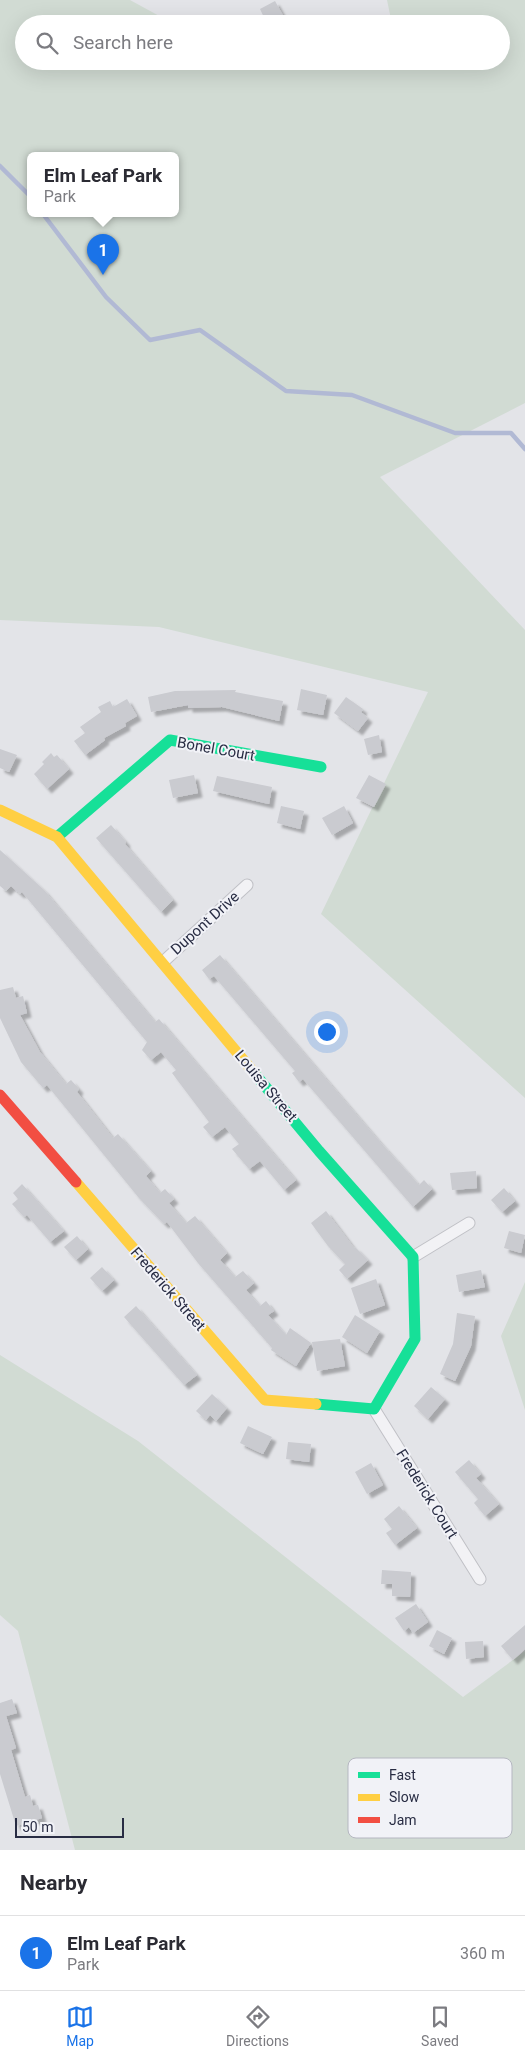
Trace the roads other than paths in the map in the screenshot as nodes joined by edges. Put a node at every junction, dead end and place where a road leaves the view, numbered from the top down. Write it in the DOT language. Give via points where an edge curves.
graph roads {
  1 [pos="321,767"];
  2 [pos="0,810"];
  3 [pos="56,837"];
  4 [pos="247,885"];
  5 [pos="163,962"];
  6 [pos="0,1095"];
  7 [pos="469,1223"];
  8 [pos="413,1257"];
  9 [pos="374,1409"];
  10 [pos="480,1579"];
  1 -- 3 [label="street, Bonel Court" via="170,740"];
  2 -- 3 [label="street, Louisa Street"];
  3 -- 5 [label="street, Louisa Street"];
  4 -- 5 [label="street, Dupont Drive"];
  5 -- 8 [label="street, Louisa Street" via="319,1151"];
  6 -- 9 [label="street, Frederick Street" via="266,1400"];
  7 -- 8 [label="street"];
  8 -- 9 [label="street" via="415,1339"];
  9 -- 10 [label="street, Frederick Court"];
}
